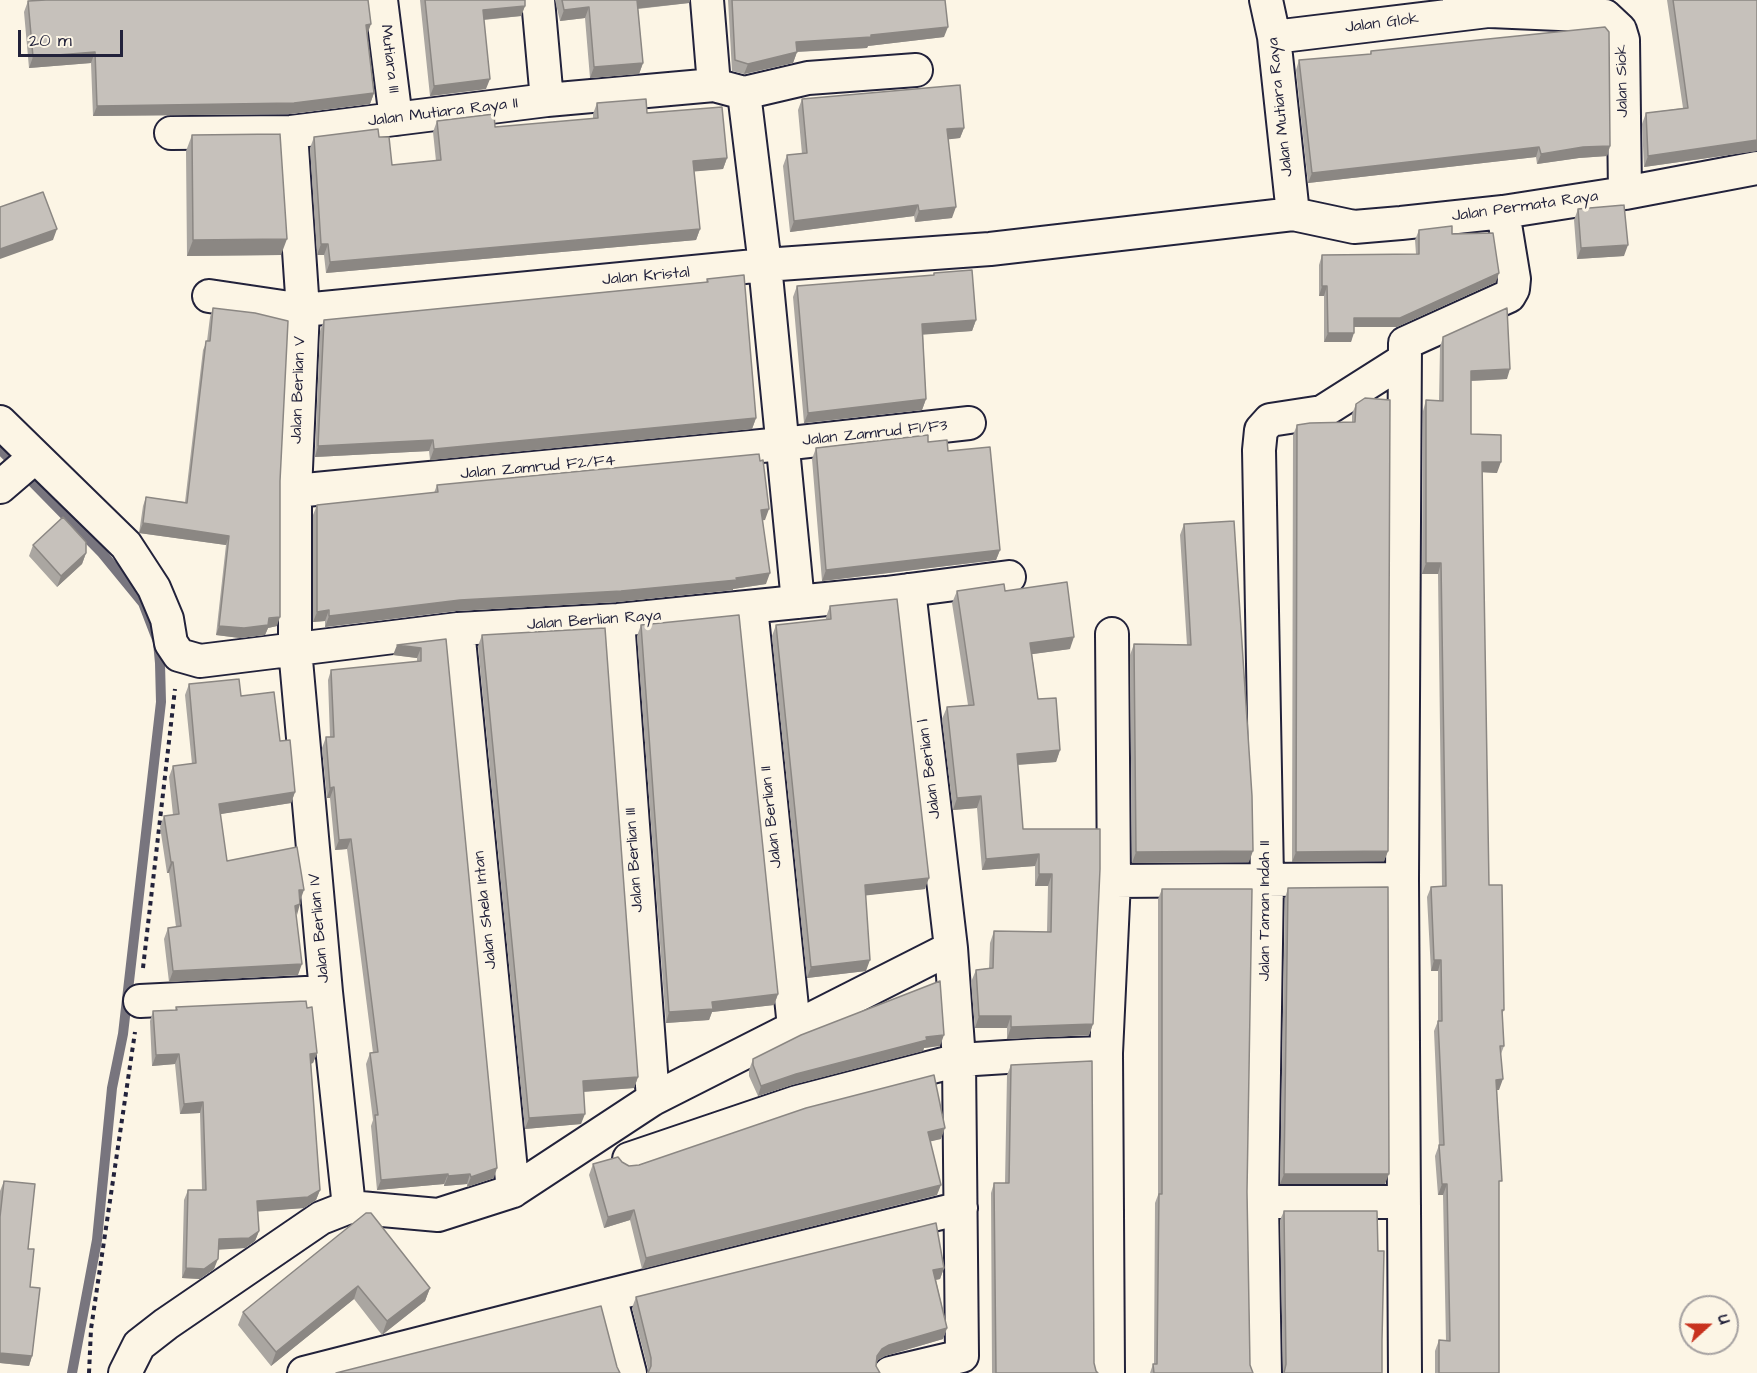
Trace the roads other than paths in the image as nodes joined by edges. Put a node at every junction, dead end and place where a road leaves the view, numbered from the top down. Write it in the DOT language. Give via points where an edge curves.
graph roads {
  1 [pos="381,0"];
  2 [pos="538,0"];
  3 [pos="707,0"];
  4 [pos="1266,0"];
  5 [pos="1460,0"];
  6 [pos="1490,11"];
  7 [pos="1274,37"];
  8 [pos="916,70"];
  9 [pos="714,85"];
  10 [pos="744,93"];
  11 [pos="547,100"];
  12 [pos="396,119"];
  13 [pos="291,132"];
  14 [pos="171,133"];
  15 [pos="1757,168"];
  16 [pos="1625,193"];
  17 [pos="1503,212"];
  18 [pos="1293,214"];
  19 [pos="990,249"];
  20 [pos="765,265"];
  21 [pos="209,296"];
  22 [pos="303,310"];
  23 [pos="1404,360"];
  24 [pos="0,422"];
  25 [pos="969,423"];
  26 [pos="782,444"];
  27 [pos="20,470"];
  28 [pos="295,491"];
  29 [pos="1009,577"];
  30 [pos="909,590"];
  31 [pos="798,602"];
  32 [pos="751,608"];
  33 [pos="618,620"];
  34 [pos="458,629"];
  35 [pos="1112,634"];
  36 [pos="295,649"];
  37 [pos="1268,879"];
  38 [pos="1402,879"];
  39 [pos="1114,881"];
  40 [pos="951,948"];
  41 [pos="326,992"];
  42 [pos="140,1001"];
  43 [pos="794,1027"];
  44 [pos="1106,1053"];
  45 [pos="959,1060"];
  46 [pos="653,1099"];
  47 [pos="629,1159"];
  48 [pos="513,1191"];
  49 [pos="1262,1202"];
  50 [pos="1403,1202"];
  51 [pos="349,1207"];
  52 [pos="961,1208"];
  53 [pos="610,1295"];
  54 [pos="963,1364"];
  55 [pos="125,1373"];
  56 [pos="304,1373"];
  57 [pos="630,1373"];
  58 [pos="890,1373"];
  59 [pos="1108,1373"];
  60 [pos="1265,1373"];
  61 [pos="1406,1373"];
  1 -- 12 [label="street, Mutiara III"];
  2 -- 11 [label="street"];
  3 -- 9 [label="street"];
  4 -- 7 [label="street, Jalan Mutiara Raya"];
  5 -- 6 [label="street, Jalan Siok"];
  6 -- 7 [label="street, Jalan Glok"];
  6 -- 16 [label="street, Jalan Siok" via="1605,16 1620,30"];
  7 -- 18 [label="street, Jalan Mutiara Raya"];
  8 -- 10 [label="street" via="808,78"];
  9 -- 10 [label="street"];
  9 -- 11 [label="street, Jalan Mutiara Raya II"];
  10 -- 20 [label="street"];
  11 -- 12 [label="street, Jalan Mutiara Raya II"];
  12 -- 13 [label="street, Jalan Mutiara Raya II"];
  13 -- 14 [label="street, Jalan Mutiara Raya II"];
  13 -- 22 [label="street, Jalan Berlian V"];
  15 -- 16 [label="street, Jalan Permata Raya"];
  16 -- 17 [label="street, Jalan Permata Raya"];
  17 -- 18 [label="street, Jalan Permata Raya" via="1354,227"];
  17 -- 23 [label="street" via="1514,279 1509,296 1405,343"];
  18 -- 19 [label="street, Jalan Permata Raya"];
  19 -- 20 [label="street, Jalan Kristal"];
  20 -- 22 [label="street, Jalan Kristal"];
  20 -- 26 [label="street"];
  21 -- 22 [label="street, Jalan Kristal"];
  22 -- 28 [label="street, Jalan Berlian V"];
  23 -- 37 [label="street, Jalan Taman Indah II" via="1322,412 1270,420 1261,430"];
  23 -- 38 [label="street"];
  24 -- 27 [label="street"];
  25 -- 26 [label="street, Jalan Zamrud F1/F3"];
  26 -- 28 [label="street, Jalan Zamrud F2/F4"];
  26 -- 31 [label="street"];
  27 -- 36 [label="street, Jalan Berlian Raya" via="126,545 154,588 167,619 171,643 179,656 200,661"];
  28 -- 36 [label="street, Jalan Berlian V"];
  29 -- 30 [label="street, Jalan Berlian Raya"];
  30 -- 31 [label="street, Jalan Berlian Raya"];
  30 -- 40 [label="street, Jalan Berlian l"];
  31 -- 32 [label="street, Jalan Berlian Raya"];
  32 -- 33 [label="street, Jalan Berlian Raya"];
  32 -- 43 [label="street, Jalan Berlian II"];
  33 -- 34 [label="street, Jalan Berlian Raya"];
  33 -- 46 [label="street, Jalan Berlian III"];
  34 -- 36 [label="street, Jalan Berlian Raya"];
  34 -- 48 [label="street, Jalan Shela Intan"];
  35 -- 39 [label="street"];
  36 -- 41 [label="street, Jalan Berlian IV"];
  37 -- 38 [label="street"];
  37 -- 39 [label="street"];
  37 -- 49 [label="street, Jalan Taman Indah II"];
  38 -- 50 [label="street"];
  39 -- 44 [label="street"];
  40 -- 43 [label="street"];
  40 -- 45 [label="street, Jalan Berlian l"];
  41 -- 42 [label="street"];
  41 -- 51 [label="street, Jalan Berlian IV"];
  43 -- 46 [label="street"];
  44 -- 45 [label="street"];
  44 -- 59 [label="street"];
  45 -- 47 [label="street" via="797,1102"];
  45 -- 52 [label="street, Jalan Berlian l"];
  46 -- 48 [label="street"];
  48 -- 51 [label="street" via="438,1215"];
  49 -- 50 [label="street"];
  49 -- 60 [label="street, Jalan Taman Indah II"];
  50 -- 61 [label="street"];
  51 -- 55 [label="street" via="321,1218 166,1324 140,1345"];
  52 -- 53 [label="street"];
  52 -- 54 [label="street, Jalan Berlian l"];
  53 -- 56 [label="street"];
  53 -- 57 [label="street"];
  54 -- 58 [label="street"];
}
